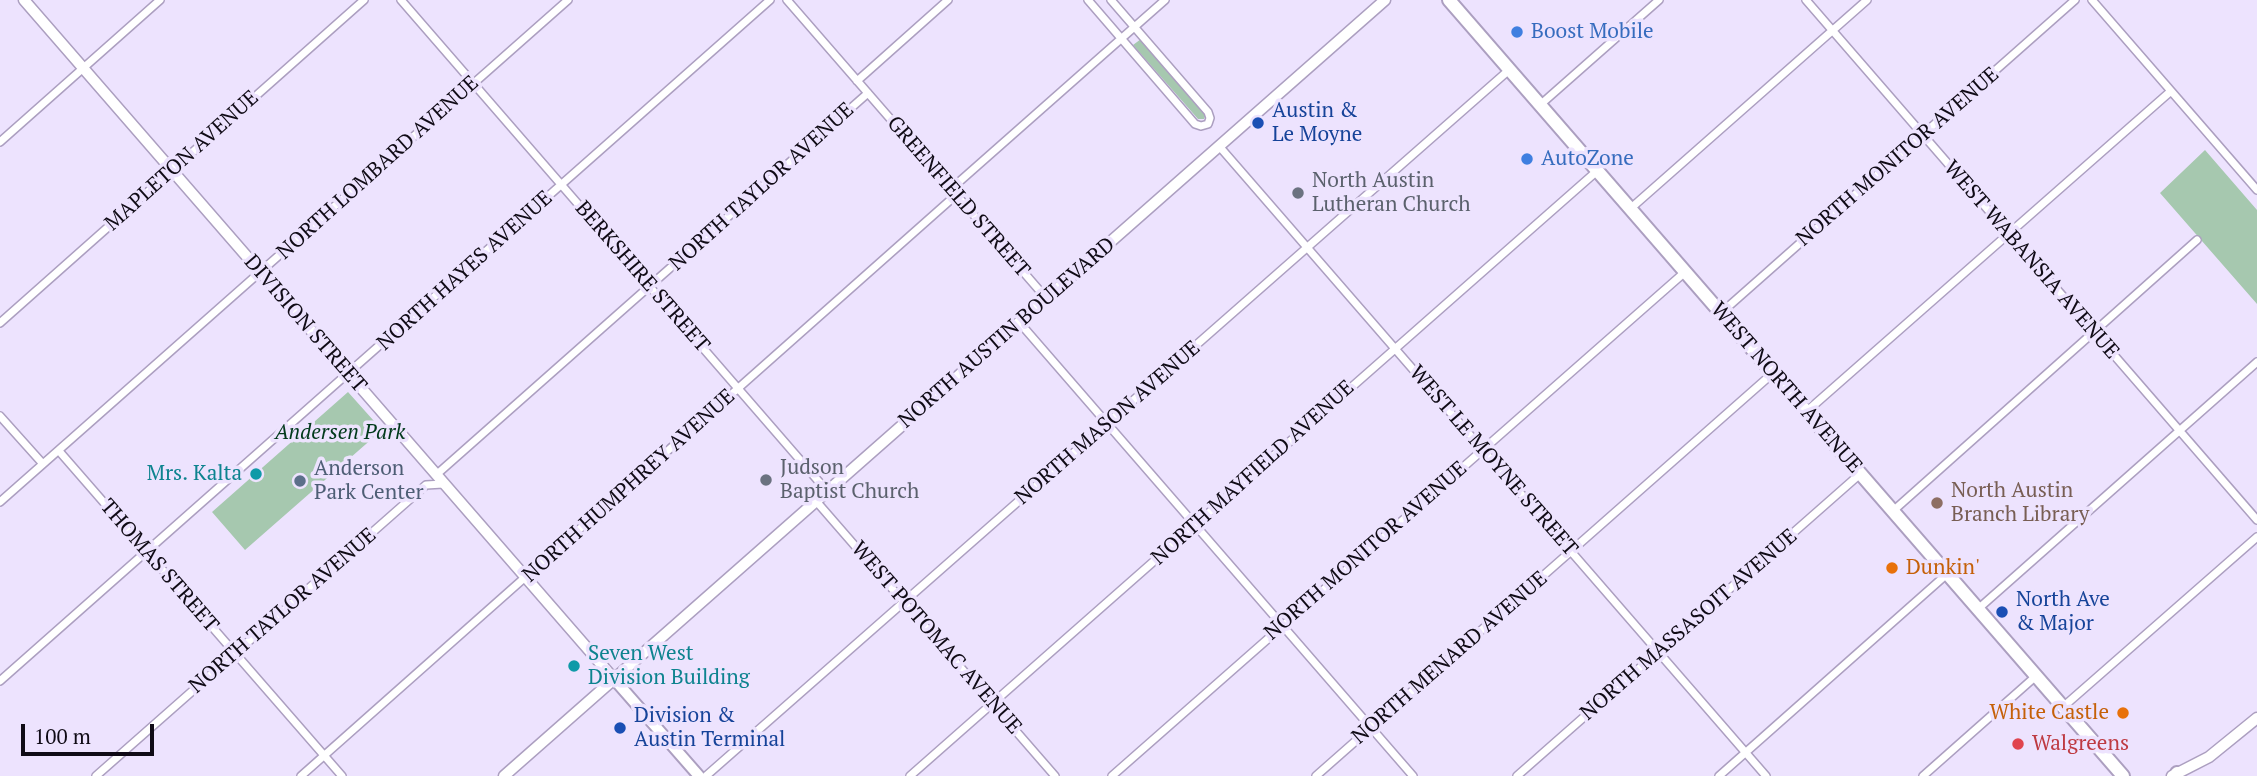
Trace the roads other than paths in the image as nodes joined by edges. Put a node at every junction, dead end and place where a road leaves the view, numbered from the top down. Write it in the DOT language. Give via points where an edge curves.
graph roads {
  1 [pos="24,0"];
  2 [pos="160,0"];
  3 [pos="364,0"];
  4 [pos="401,0"];
  5 [pos="568,0"];
  6 [pos="771,0"];
  7 [pos="787,0"];
  8 [pos="948,0"];
  9 [pos="1088,0"];
  10 [pos="1111,0"];
  11 [pos="1166,0"];
  12 [pos="1385,0"];
  13 [pos="1658,0"];
  14 [pos="1806,0"];
  15 [pos="1867,0"];
  16 [pos="2075,0"];
  17 [pos="2092,0"];
  18 [pos="1452,1"];
  19 [pos="1135,27"];
  20 [pos="1832,31"];
  21 [pos="1122,38"];
  22 [pos="83,69"];
  23 [pos="1509,69"];
  24 [pos="857,81"];
  25 [pos="473,83"];
  26 [pos="2171,91"];
  27 [pos="868,93"];
  28 [pos="1540,105"];
  29 [pos="1923,135"];
  30 [pos="0,142"];
  31 [pos="1219,146"];
  32 [pos="171,170"];
  33 [pos="1597,171"];
  34 [pos="562,185"];
  35 [pos="2257,190"];
  36 [pos="954,192"];
  37 [pos="1630,209"];
  38 [pos="2008,234"];
  39 [pos="2197,240"];
  40 [pos="1307,247"];
  41 [pos="260,272"];
  42 [pos="1685,272"];
  43 [pos="650,287"];
  44 [pos="1046,298"];
  45 [pos="1721,313"];
  46 [pos="1019,322"];
  47 [pos="0,323"];
  48 [pos="2094,332"];
  49 [pos="1394,348"];
  50 [pos="2257,362"];
  51 [pos="1773,373"];
  52 [pos="349,374"];
  53 [pos="738,389"];
  54 [pos="1806,411"];
  55 [pos="0,416"];
  56 [pos="1107,423"];
  57 [pos="2179,430"];
  58 [pos="1482,449"];
  59 [pos="58,451"];
  60 [pos="43,464"];
  61 [pos="1860,474"];
  62 [pos="440,480"];
  63 [pos="828,491"];
  64 [pos="816,501"];
  65 [pos="0,502"];
  66 [pos="1892,511"];
  67 [pos="2257,520"];
  68 [pos="1195,525"];
  69 [pos="2257,537"];
  70 [pos="146,551"];
  71 [pos="1571,551"];
  72 [pos="1947,574"];
  73 [pos="527,578"];
  74 [pos="904,602"];
  75 [pos="1978,609"];
  76 [pos="1282,625"];
  77 [pos="1658,652"];
  78 [pos="235,654"];
  79 [pos="2036,676"];
  80 [pos="614,679"];
  81 [pos="0,681"];
  82 [pos="992,704"];
  83 [pos="2063,707"];
  84 [pos="2257,718"];
  85 [pos="1371,727"];
  86 [pos="1746,752"];
  87 [pos="324,756"];
  88 [pos="2174,775"];
  89 [pos="96,776"];
  90 [pos="301,776"];
  91 [pos="342,776"];
  92 [pos="504,776"];
  93 [pos="699,776"];
  94 [pos="706,776"];
  95 [pos="910,776"];
  96 [pos="1055,776"];
  97 [pos="1112,776"];
  98 [pos="1315,776"];
  99 [pos="1413,776"];
  100 [pos="1517,776"];
  101 [pos="1719,776"];
  102 [pos="1766,776"];
  103 [pos="1923,776"];
  104 [pos="2123,776"];
  1 -- 22 [label="street, DIVISION STREET"];
  2 -- 22 [label="street"];
  3 -- 32 [label="street, MAPLETON AVENUE"];
  4 -- 25 [label="street, BERKSHIRE STREET"];
  5 -- 25 [label="street, NORTH LOMBARD AVENUE"];
  6 -- 34 [label="street, NORTH HAYES AVENUE"];
  7 -- 24 [label="street, GREENFIELD STREET"];
  8 -- 24 [label="street, NORTH TAYLOR AVENUE"];
  9 -- 21 [label="street"];
  10 -- 19 [label="street"];
  11 -- 19 [label="street, NORTH HUMPHREY AVENUE"];
  12 -- 31 [label="street, NORTH AUSTIN BOULEVARD"];
  13 -- 28 [label="street"];
  14 -- 20 [label="street, WEST WABANSIA AVENUE"];
  15 -- 20 [label="street"];
  16 -- 29 [label="street, NORTH MONITOR AVENUE"];
  17 -- 26 [label="street"];
  18 -- 23 [label="main road, WEST NORTH AVENUE"];
  19 -- 21 [label="street, NORTH HUMPHREY AVENUE"];
  19 -- 21 [label="street" via="1208,112 1208,124 1195,124"];
  20 -- 29 [label="street, WEST WABANSIA AVENUE"];
  20 -- 37 [label="street"];
  21 -- 36 [label="street, NORTH HUMPHREY AVENUE"];
  22 -- 30 [label="street"];
  22 -- 32 [label="street, DIVISION STREET"];
  23 -- 28 [label="main road, WEST NORTH AVENUE"];
  23 -- 40 [label="street, NORTH MASON AVENUE"];
  24 -- 27 [label="street, GREENFIELD STREET"];
  25 -- 34 [label="street, BERKSHIRE STREET"];
  25 -- 41 [label="street, NORTH LOMBARD AVENUE"];
  26 -- 35 [label="street"];
  26 -- 38 [label="street"];
  27 -- 36 [label="street, GREENFIELD STREET"];
  27 -- 43 [label="street, NORTH TAYLOR AVENUE"];
  28 -- 33 [label="main road, WEST NORTH AVENUE"];
  29 -- 38 [label="street, WEST WABANSIA AVENUE"];
  29 -- 45 [label="street, NORTH MONITOR AVENUE"];
  31 -- 40 [label="street, WEST LE MOYNE STREET"];
  31 -- 44 [label="street, NORTH AUSTIN BOULEVARD"];
  32 -- 41 [label="street, DIVISION STREET"];
  32 -- 47 [label="street, MAPLETON AVENUE"];
  33 -- 37 [label="main road, WEST NORTH AVENUE"];
  33 -- 49 [label="street, NORTH MAYFIELD AVENUE"];
  34 -- 43 [label="street, BERKSHIRE STREET"];
  34 -- 52 [label="street, NORTH HAYES AVENUE"];
  36 -- 44 [label="street, GREENFIELD STREET"];
  36 -- 53 [label="street, NORTH HUMPHREY AVENUE"];
  37 -- 42 [label="main road, WEST NORTH AVENUE"];
  38 -- 48 [label="street, WEST WABANSIA AVENUE"];
  38 -- 54 [label="street"];
  39 -- 48 [label="street"];
  40 -- 49 [label="street, WEST LE MOYNE STREET"];
  40 -- 56 [label="street, NORTH MASON AVENUE"];
  41 -- 52 [label="street, DIVISION STREET"];
  41 -- 59 [label="street, NORTH LOMBARD AVENUE"];
  42 -- 45 [label="main road, WEST NORTH AVENUE"];
  42 -- 58 [label="street, NORTH MONITOR AVENUE"];
  43 -- 53 [label="street, BERKSHIRE STREET"];
  43 -- 62 [label="street, NORTH TAYLOR AVENUE"];
  44 -- 46 [label="street, NORTH AUSTIN BOULEVARD"];
  45 -- 51 [label="main road, WEST NORTH AVENUE"];
  46 -- 56 [label="street"];
  46 -- 63 [label="street, NORTH AUSTIN BOULEVARD"];
  48 -- 57 [label="street, WEST WABANSIA AVENUE"];
  48 -- 66 [label="street"];
  49 -- 58 [label="street, WEST LE MOYNE STREET"];
  49 -- 68 [label="street, NORTH MAYFIELD AVENUE"];
  50 -- 57 [label="street"];
  51 -- 54 [label="main road, WEST NORTH AVENUE"];
  51 -- 71 [label="street, NORTH MENARD AVENUE"];
  52 -- 62 [label="street, DIVISION STREET"];
  52 -- 70 [label="street, NORTH HAYES AVENUE"];
  53 -- 63 [label="street, BERKSHIRE STREET"];
  53 -- 73 [label="street, NORTH HUMPHREY AVENUE"];
  54 -- 61 [label="main road, WEST NORTH AVENUE"];
  55 -- 60 [label="street"];
  56 -- 68 [label="street"];
  56 -- 74 [label="street, NORTH MASON AVENUE"];
  57 -- 67 [label="street, WEST WABANSIA AVENUE"];
  57 -- 75 [label="street"];
  58 -- 71 [label="street, WEST LE MOYNE STREET"];
  58 -- 76 [label="street, NORTH MONITOR AVENUE"];
  59 -- 60 [label="street, NORTH LOMBARD AVENUE"];
  59 -- 70 [label="street, THOMAS STREET"];
  60 -- 65 [label="street, NORTH LOMBARD AVENUE"];
  61 -- 66 [label="main road, WEST NORTH AVENUE"];
  61 -- 77 [label="street, NORTH MASSASOIT AVENUE"];
  62 -- 73 [label="street, DIVISION STREET"];
  62 -- 78 [label="street, NORTH TAYLOR AVENUE" via="426,485"];
  63 -- 64 [label="street, NORTH AUSTIN BOULEVARD"];
  64 -- 74 [label="street, WEST POTOMAC AVENUE"];
  64 -- 80 [label="street, NORTH AUSTIN BOULEVARD"];
  66 -- 72 [label="main road, WEST NORTH AVENUE"];
  68 -- 76 [label="street"];
  68 -- 82 [label="street, NORTH MAYFIELD AVENUE"];
  69 -- 83 [label="street"];
  70 -- 78 [label="street, THOMAS STREET"];
  70 -- 81 [label="street, NORTH HAYES AVENUE"];
  71 -- 77 [label="street, WEST LE MOYNE STREET"];
  71 -- 85 [label="street, NORTH MENARD AVENUE"];
  72 -- 75 [label="main road, WEST NORTH AVENUE"];
  72 -- 86 [label="street"];
  73 -- 80 [label="street, DIVISION STREET"];
  73 -- 87 [label="street, NORTH HUMPHREY AVENUE"];
  74 -- 82 [label="street, WEST POTOMAC AVENUE"];
  74 -- 94 [label="street, NORTH MASON AVENUE"];
  75 -- 79 [label="main road, WEST NORTH AVENUE"];
  76 -- 85 [label="street"];
  76 -- 97 [label="street, NORTH MONITOR AVENUE"];
  77 -- 86 [label="street, WEST LE MOYNE STREET"];
  77 -- 100 [label="street, NORTH MASSASOIT AVENUE"];
  78 -- 87 [label="street, THOMAS STREET"];
  78 -- 89 [label="street, NORTH TAYLOR AVENUE"];
  79 -- 83 [label="main road, WEST NORTH AVENUE"];
  79 -- 103 [label="street"];
  80 -- 92 [label="street, NORTH AUSTIN BOULEVARD"];
  80 -- 93 [label="main road"];
  82 -- 95 [label="street, NORTH MAYFIELD AVENUE"];
  82 -- 96 [label="street, WEST POTOMAC AVENUE"];
  83 -- 104 [label="main road, WEST NORTH AVENUE"];
  84 -- 88 [label="street" via="2209,757"];
  85 -- 98 [label="street, NORTH MENARD AVENUE"];
  85 -- 99 [label="street"];
  86 -- 101 [label="street"];
  86 -- 102 [label="street, WEST LE MOYNE STREET"];
  87 -- 90 [label="street, NORTH HUMPHREY AVENUE"];
  87 -- 91 [label="street, THOMAS STREET"];
}
